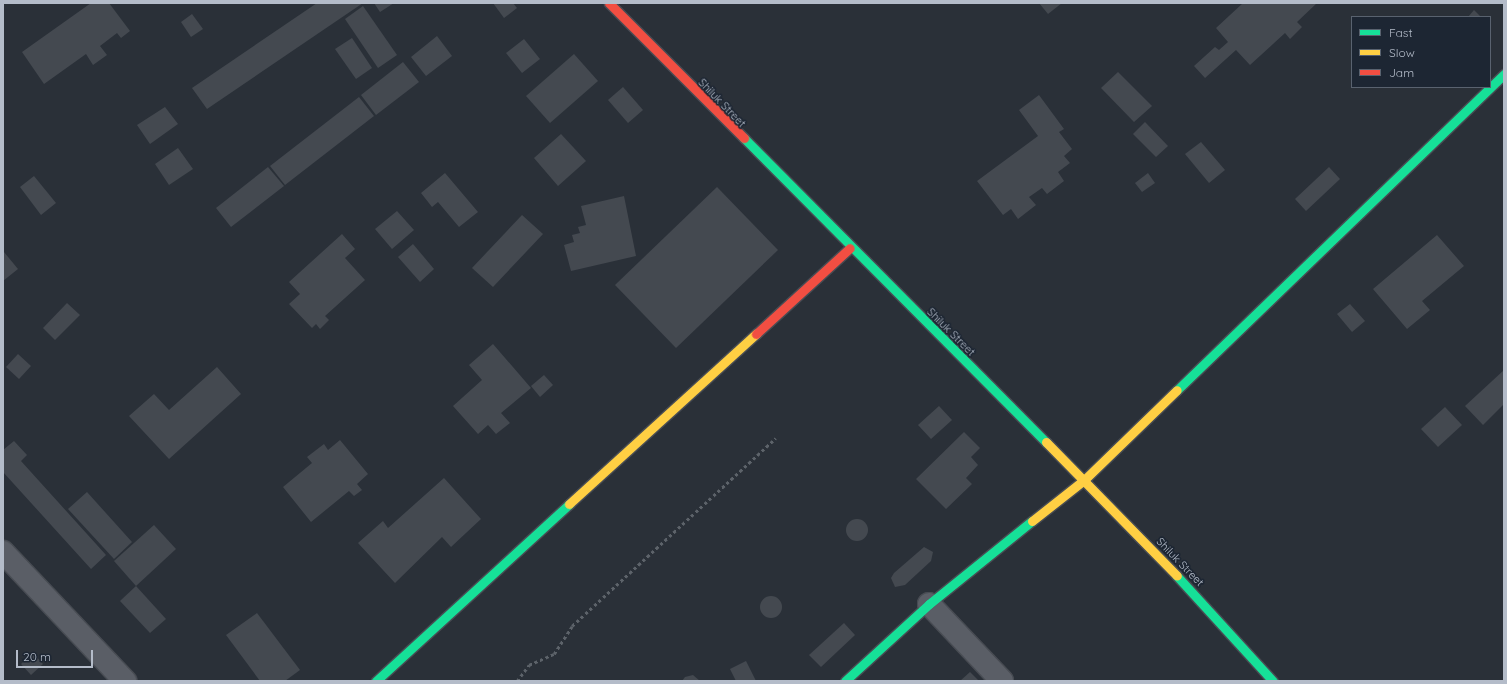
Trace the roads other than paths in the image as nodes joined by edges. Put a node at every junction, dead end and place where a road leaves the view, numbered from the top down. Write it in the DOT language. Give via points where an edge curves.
graph roads {
  1 [pos="609,3"];
  2 [pos="1504,74"];
  3 [pos="1491,87"];
  4 [pos="1490,88"];
  5 [pos="850,248"];
  6 [pos="1084,480"];
  7 [pos="3,552"];
  8 [pos="929,604"];
  9 [pos="125,681"];
  10 [pos="376,681"];
  11 [pos="845,681"];
  12 [pos="1002,681"];
  13 [pos="1273,681"];
  1 -- 5 [label="street, Shiluk Street"];
  2 -- 3 [label="street"];
  4 -- 6 [label="street"];
  5 -- 6 [label="street, Shiluk Street"];
  5 -- 10 [label="street"];
  6 -- 8 [label="street"];
  6 -- 13 [label="street, Shiluk Street" via="1223,624"];
  7 -- 9 [label="street"];
  8 -- 11 [label="street"];
  8 -- 12 [label="street"];
}
